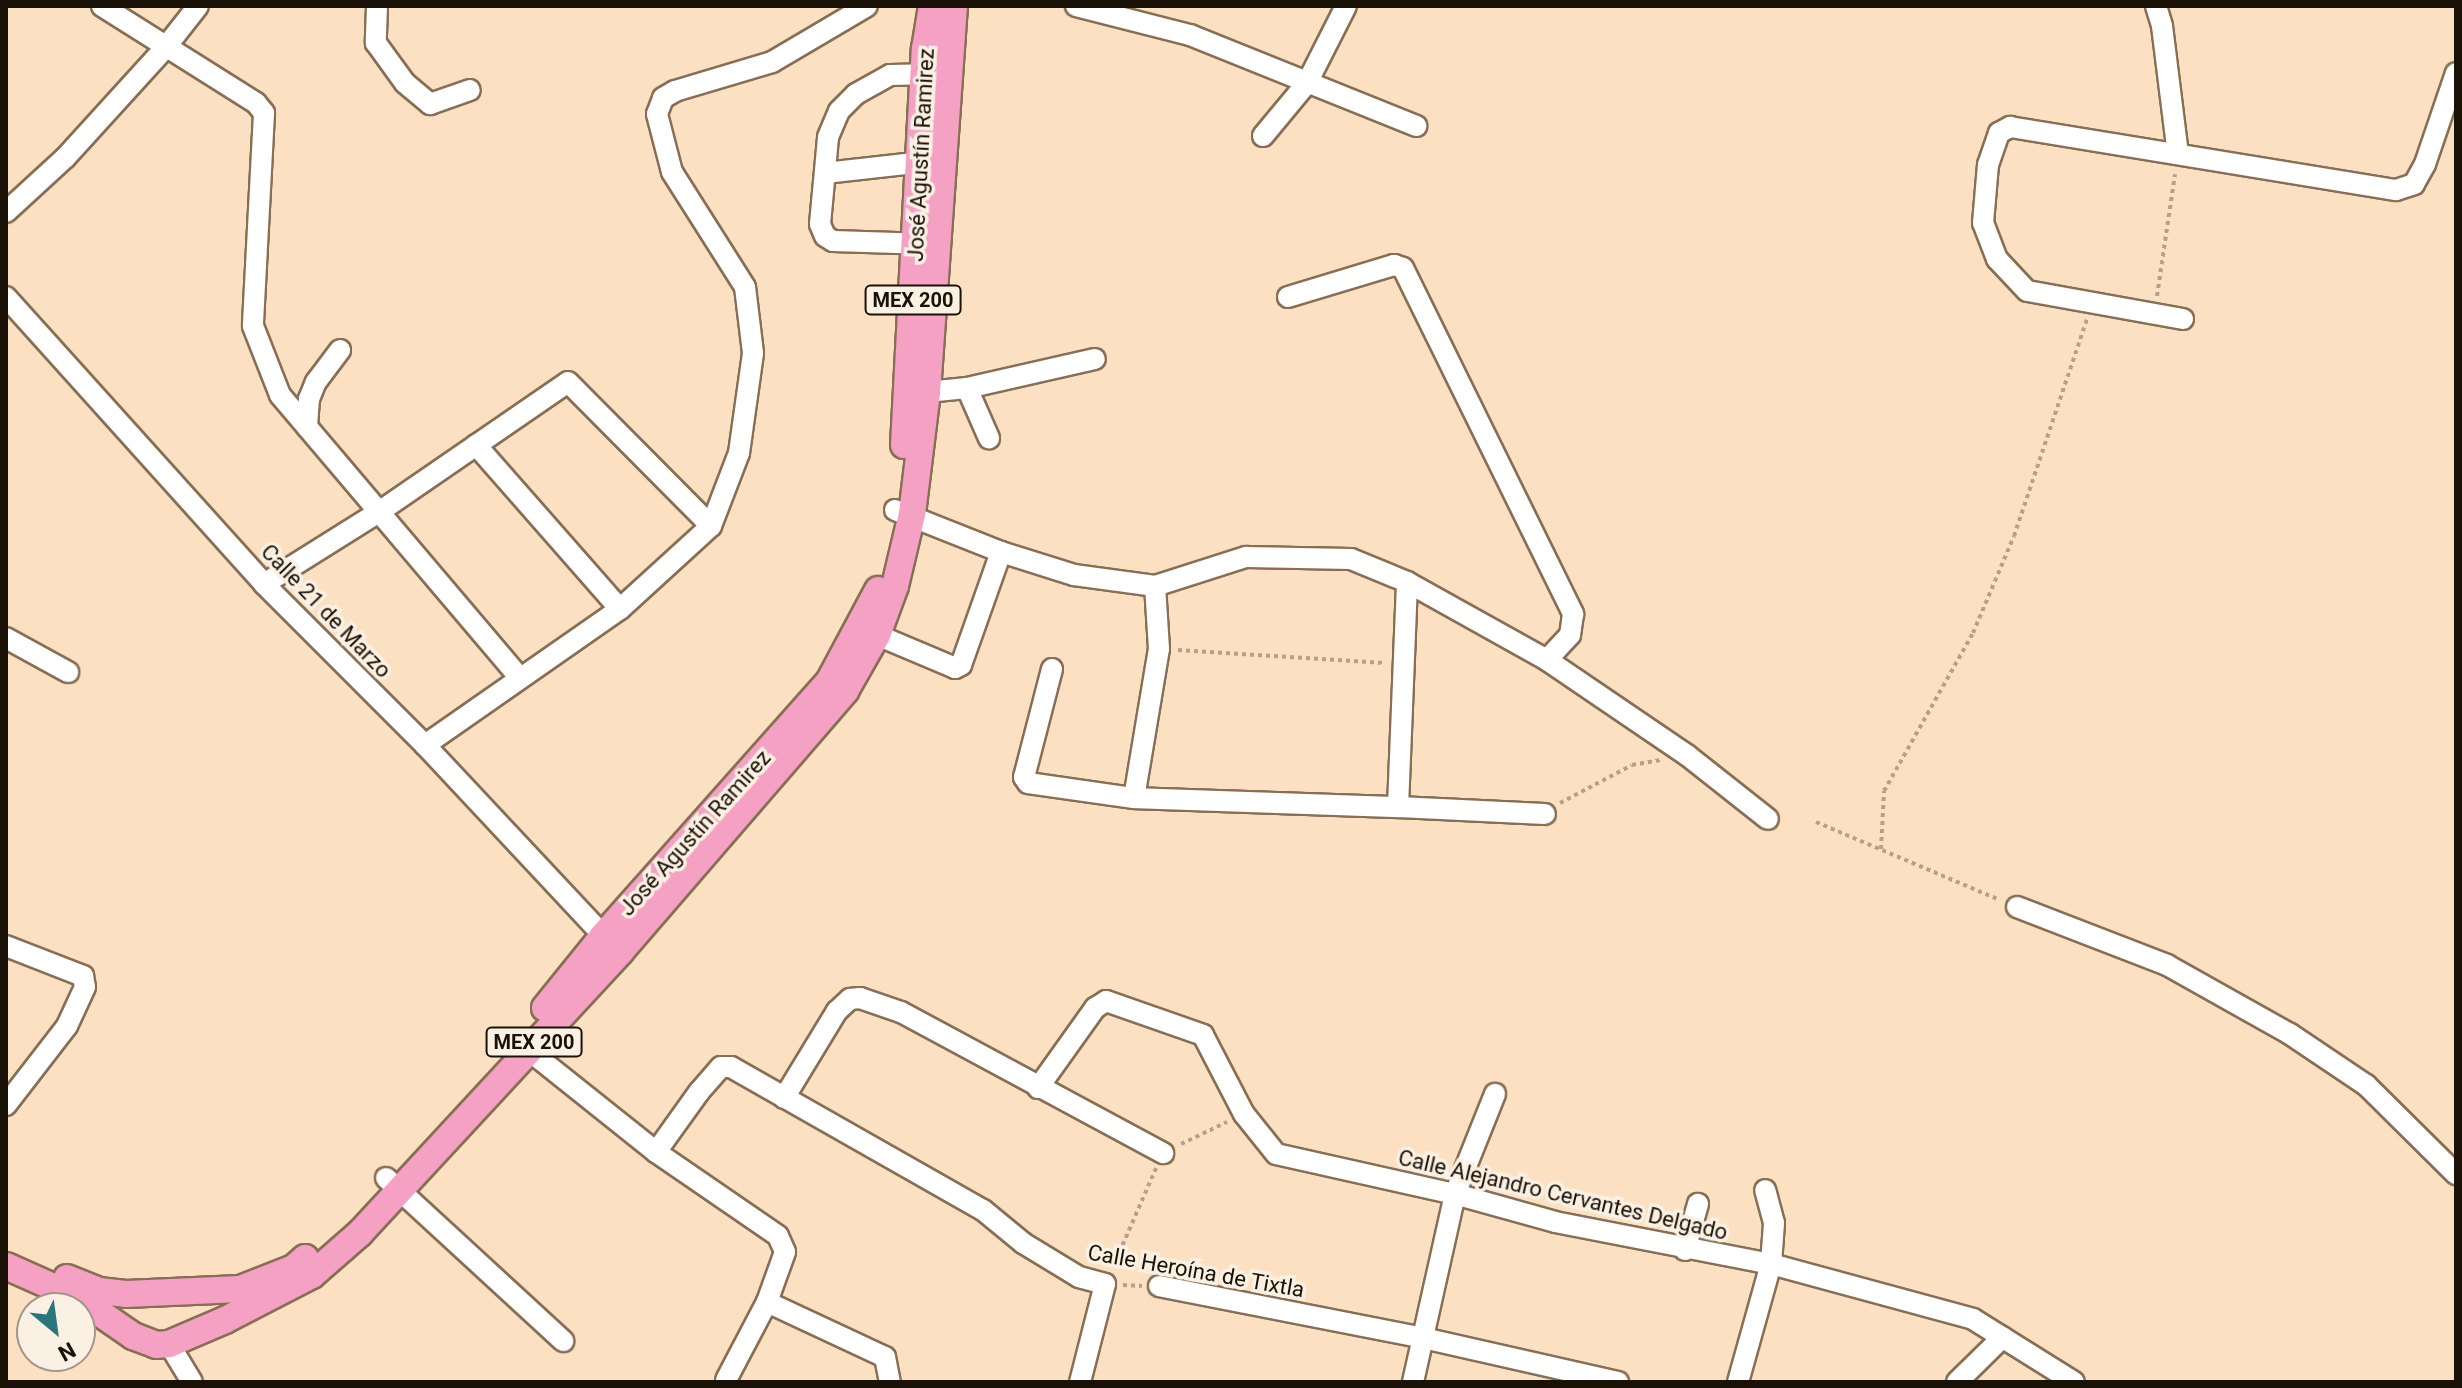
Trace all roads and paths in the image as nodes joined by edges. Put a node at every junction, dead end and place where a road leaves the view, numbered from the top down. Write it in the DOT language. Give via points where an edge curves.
graph roads {
  1 [pos="102,6"];
  2 [pos="198,6"];
  3 [pos="377,6"];
  4 [pos="867,6"];
  5 [pos="954,6"];
  6 [pos="1079,6"];
  7 [pos="1346,6"];
  8 [pos="2156,6"];
  9 [pos="927,10"];
  10 [pos="952,42"];
  11 [pos="165,48"];
  12 [pos="2456,73"];
  13 [pos="936,74"];
  14 [pos="1307,83"];
  15 [pos="470,90"];
  16 [pos="1416,126"];
  17 [pos="1263,136"];
  18 [pos="2178,154"];
  19 [pos="930,161"];
  20 [pos="825,173"];
  21 [pos="6,212"];
  22 [pos="926,244"];
  23 [pos="6,297"];
  24 [pos="1288,297"];
  25 [pos="2093,305"];
  26 [pos="2154,314"];
  27 [pos="2183,319"];
  28 [pos="340,350"];
  29 [pos="1095,359"];
  30 [pos="967,388"];
  31 [pos="927,392"];
  32 [pos="307,427"];
  33 [pos="989,438"];
  34 [pos="476,445"];
  35 [pos="379,512"];
  36 [pos="904,512"];
  37 [pos="711,526"];
  38 [pos="1001,552"];
  39 [pos="1407,582"];
  40 [pos="264,584"];
  41 [pos="1155,586"];
  42 [pos="620,609"];
  43 [pos="877,635"];
  44 [pos="6,638"];
  45 [pos="1159,649"];
  46 [pos="1547,660"];
  47 [pos="1402,664"];
  48 [pos="1052,669"];
  49 [pos="68,672"];
  50 [pos="519,677"];
  51 [pos="425,745"];
  52 [pos="1687,755"];
  53 [pos="1134,798"];
  54 [pos="1398,807"];
  55 [pos="1545,814"];
  56 [pos="1768,819"];
  57 [pos="1816,822"];
  58 [pos="1881,849"];
  59 [pos="2017,907"];
  60 [pos="612,944"];
  61 [pos="6,946"];
  62 [pos="527,1049"];
  63 [pos="1038,1088"];
  64 [pos="1495,1094"];
  65 [pos="784,1098"];
  66 [pos="6,1105"];
  67 [pos="1244,1114"];
  68 [pos="656,1152"];
  69 [pos="1163,1153"];
  70 [pos="2456,1174"];
  71 [pos="393,1184"];
  72 [pos="1765,1190"];
  73 [pos="1455,1194"];
  74 [pos="1698,1204"];
  75 [pos="1685,1250"];
  76 [pos="6,1251"];
  77 [pos="1771,1264"];
  78 [pos="6,1266"];
  79 [pos="1105,1284"];
  80 [pos="1159,1286"];
  81 [pos="81,1292"];
  82 [pos="174,1292"];
  83 [pos="96,1293"];
  84 [pos="146,1294"];
  85 [pos="767,1302"];
  86 [pos="96,1305"];
  87 [pos="133,1336"];
  88 [pos="2003,1337"];
  89 [pos="1423,1338"];
  90 [pos="177,1341"];
  91 [pos="563,1341"];
  92 [pos="726,1380"];
  93 [pos="192,1382"];
  94 [pos="890,1382"];
  95 [pos="1080,1382"];
  96 [pos="1413,1382"];
  97 [pos="1618,1382"];
  98 [pos="1738,1382"];
  99 [pos="1957,1382"];
  100 [pos="2074,1382"];
  1 -- 11 [label="street"];
  2 -- 11 [label="street"];
  3 -- 15 [label="street" via="376,43 405,83 430,104"];
  4 -- 37 [label="street" via="772,62 675,91 663,98 657,114 672,172 745,287 753,353 739,453"];
  5 -- 10 [label="main road, José Agustín Ramirez / MEX 200"];
  6 -- 14 [label="street" via="1190,35"];
  7 -- 14 [label="street"];
  8 -- 18 [label="street"];
  9 -- 10 [label="street"];
  9 -- 13 [label="main road, José Agustín Ramirez / MEX 200"];
  10 -- 13 [label="main road, José Agustín Ramirez / MEX 200"];
  11 -- 21 [label="street" via="65,158"];
  11 -- 32 [label="street" via="264,113 253,326 280,395"];
  12 -- 18 [label="street" via="2425,164 2414,184 2396,190"];
  13 -- 19 [label="main road, José Agustín Ramirez / MEX 200"];
  13 -- 20 [label="street" via="890,75 856,94 839,111 828,137"];
  14 -- 16 [label="street"];
  14 -- 17 [label="street"];
  18 -- 25 [label="street" via="2010,127 1999,133 1988,165 1983,223 1997,259 2027,291"];
  18 -- 26 [label="path"];
  19 -- 20 [label="street"];
  19 -- 22 [label="main road, José Agustín Ramirez / MEX 200"];
  20 -- 22 [label="street" via="820,224 825,236 833,241"];
  22 -- 31 [label="main road, José Agustín Ramirez / MEX 200"];
  22 -- 36 [label="main road, José Agustín Ramirez / MEX 200" via="906,432"];
  23 -- 40 [label="street, Calle 21 de Marzo"];
  24 -- 46 [label="street" via="1394,265 1403,268 1573,614 1570,635"];
  25 -- 26 [label="street"];
  25 -- 58 [label="path" via="2014,536 1973,633 1884,791"];
  26 -- 27 [label="street"];
  28 -- 32 [label="street" via="316,382"];
  29 -- 30 [label="street"];
  30 -- 31 [label="street"];
  30 -- 33 [label="street"];
  31 -- 36 [label="main road, José Agustín Ramirez / MEX 200"];
  32 -- 35 [label="street"];
  34 -- 35 [label="street"];
  34 -- 37 [label="street" via="568,382"];
  34 -- 42 [label="street"];
  35 -- 40 [label="street"];
  35 -- 50 [label="street"];
  36 -- 38 [label="street"];
  36 -- 43 [label="main road, José Agustín Ramirez / MEX 200" via="895,586"];
  36 -- 60 [label="main road, José Agustín Ramirez / MEX 200" via="878,591 830,680"];
  37 -- 42 [label="street"];
  38 -- 41 [label="street" via="1074,575"];
  38 -- 43 [label="street" via="961,665 955,668"];
  39 -- 41 [label="street" via="1351,559 1246,557"];
  39 -- 46 [label="street"];
  39 -- 47 [label="street"];
  40 -- 51 [label="street, Calle 21 de Marzo"];
  41 -- 45 [label="street"];
  42 -- 50 [label="street"];
  43 -- 60 [label="main road, José Agustín Ramirez / MEX 200" via="845,691"];
  44 -- 49 [label="street"];
  45 -- 47 [label="path"];
  45 -- 53 [label="street"];
  46 -- 52 [label="street"];
  47 -- 54 [label="street"];
  48 -- 53 [label="street" via="1024,777 1028,783"];
  50 -- 51 [label="street"];
  51 -- 60 [label="street, Calle 21 de Marzo"];
  52 -- 55 [label="path" via="1632,765"];
  52 -- 56 [label="street"];
  53 -- 54 [label="street"];
  54 -- 55 [label="street"];
  57 -- 58 [label="path"];
  58 -- 59 [label="path"];
  59 -- 70 [label="street" via="2167,965 2290,1034 2366,1085"];
  60 -- 62 [label="main road, José Agustín Ramirez / MEX 200"];
  60 -- 71 [label="main road, José Agustín Ramirez / MEX 200" via="554,997"];
  61 -- 66 [label="street" via="83,976 85,987 67,1026"];
  62 -- 68 [label="street"];
  62 -- 71 [label="main road, José Agustín Ramirez / MEX 200"];
  63 -- 65 [label="street" via="901,1012 860,998 850,999 837,1011"];
  63 -- 67 [label="street, Calle Alejandro Cervantes Delgado" via="1095,1008 1106,1001 1203,1035"];
  63 -- 69 [label="street"];
  64 -- 73 [label="street"];
  65 -- 68 [label="street, Calle Heroína de Tixtla" via="731,1067 721,1067"];
  65 -- 79 [label="street, Calle Heroína de Tixtla" via="983,1210 1023,1243 1079,1277"];
  67 -- 69 [label="path"];
  67 -- 73 [label="street, Calle Alejandro Cervantes Delgado" via="1276,1154"];
  68 -- 85 [label="street" via="778,1236 785,1252"];
  69 -- 79 [label="path"];
  71 -- 82 [label="main road, José Agustín Ramirez / MEX 200" via="294,1268 240,1289"];
  71 -- 90 [label="main road, José Agustín Ramirez / MEX 200" via="360,1233 312,1275"];
  71 -- 91 [label="street"];
  72 -- 77 [label="street" via="1774,1223"];
  73 -- 75 [label="street, Calle Alejandro Cervantes Delgado"];
  73 -- 89 [label="street"];
  74 -- 75 [label="street"];
  75 -- 77 [label="street, Calle Alejandro Cervantes Delgado"];
  76 -- 81 [label="main road, José Agustín Ramirez / MEX 200"];
  77 -- 88 [label="street, Calle Alejandro Cervantes Delgado" via="1973,1319"];
  77 -- 98 [label="street"];
  78 -- 81 [label="main road, José Agustín Ramirez / MEX 200"];
  79 -- 80 [label="path, Calle Heroína de Tixtla"];
  79 -- 95 [label="street"];
  80 -- 89 [label="street, Calle Heroína de Tixtla"];
  82 -- 84 [label="main road, José Agustín Ramirez / MEX 200"];
  82 -- 90 [label="main road" via="183,1310"];
  83 -- 84 [label="main road, José Agustín Ramirez / MEX 200"];
  84 -- 87 [label="main road" via="136,1309"];
  85 -- 92 [label="street"];
  85 -- 94 [label="street" via="885,1357"];
  86 -- 87 [label="main road, José Agustín Ramirez / MEX 200"];
  87 -- 90 [label="main road, José Agustín Ramirez / MEX 200" via="156,1345"];
  88 -- 99 [label="street"];
  88 -- 100 [label="street, Calle Alejandro Cervantes Delgado"];
  89 -- 96 [label="street"];
  89 -- 97 [label="street, Calle Heroína de Tixtla"];
  90 -- 93 [label="street"];
}
